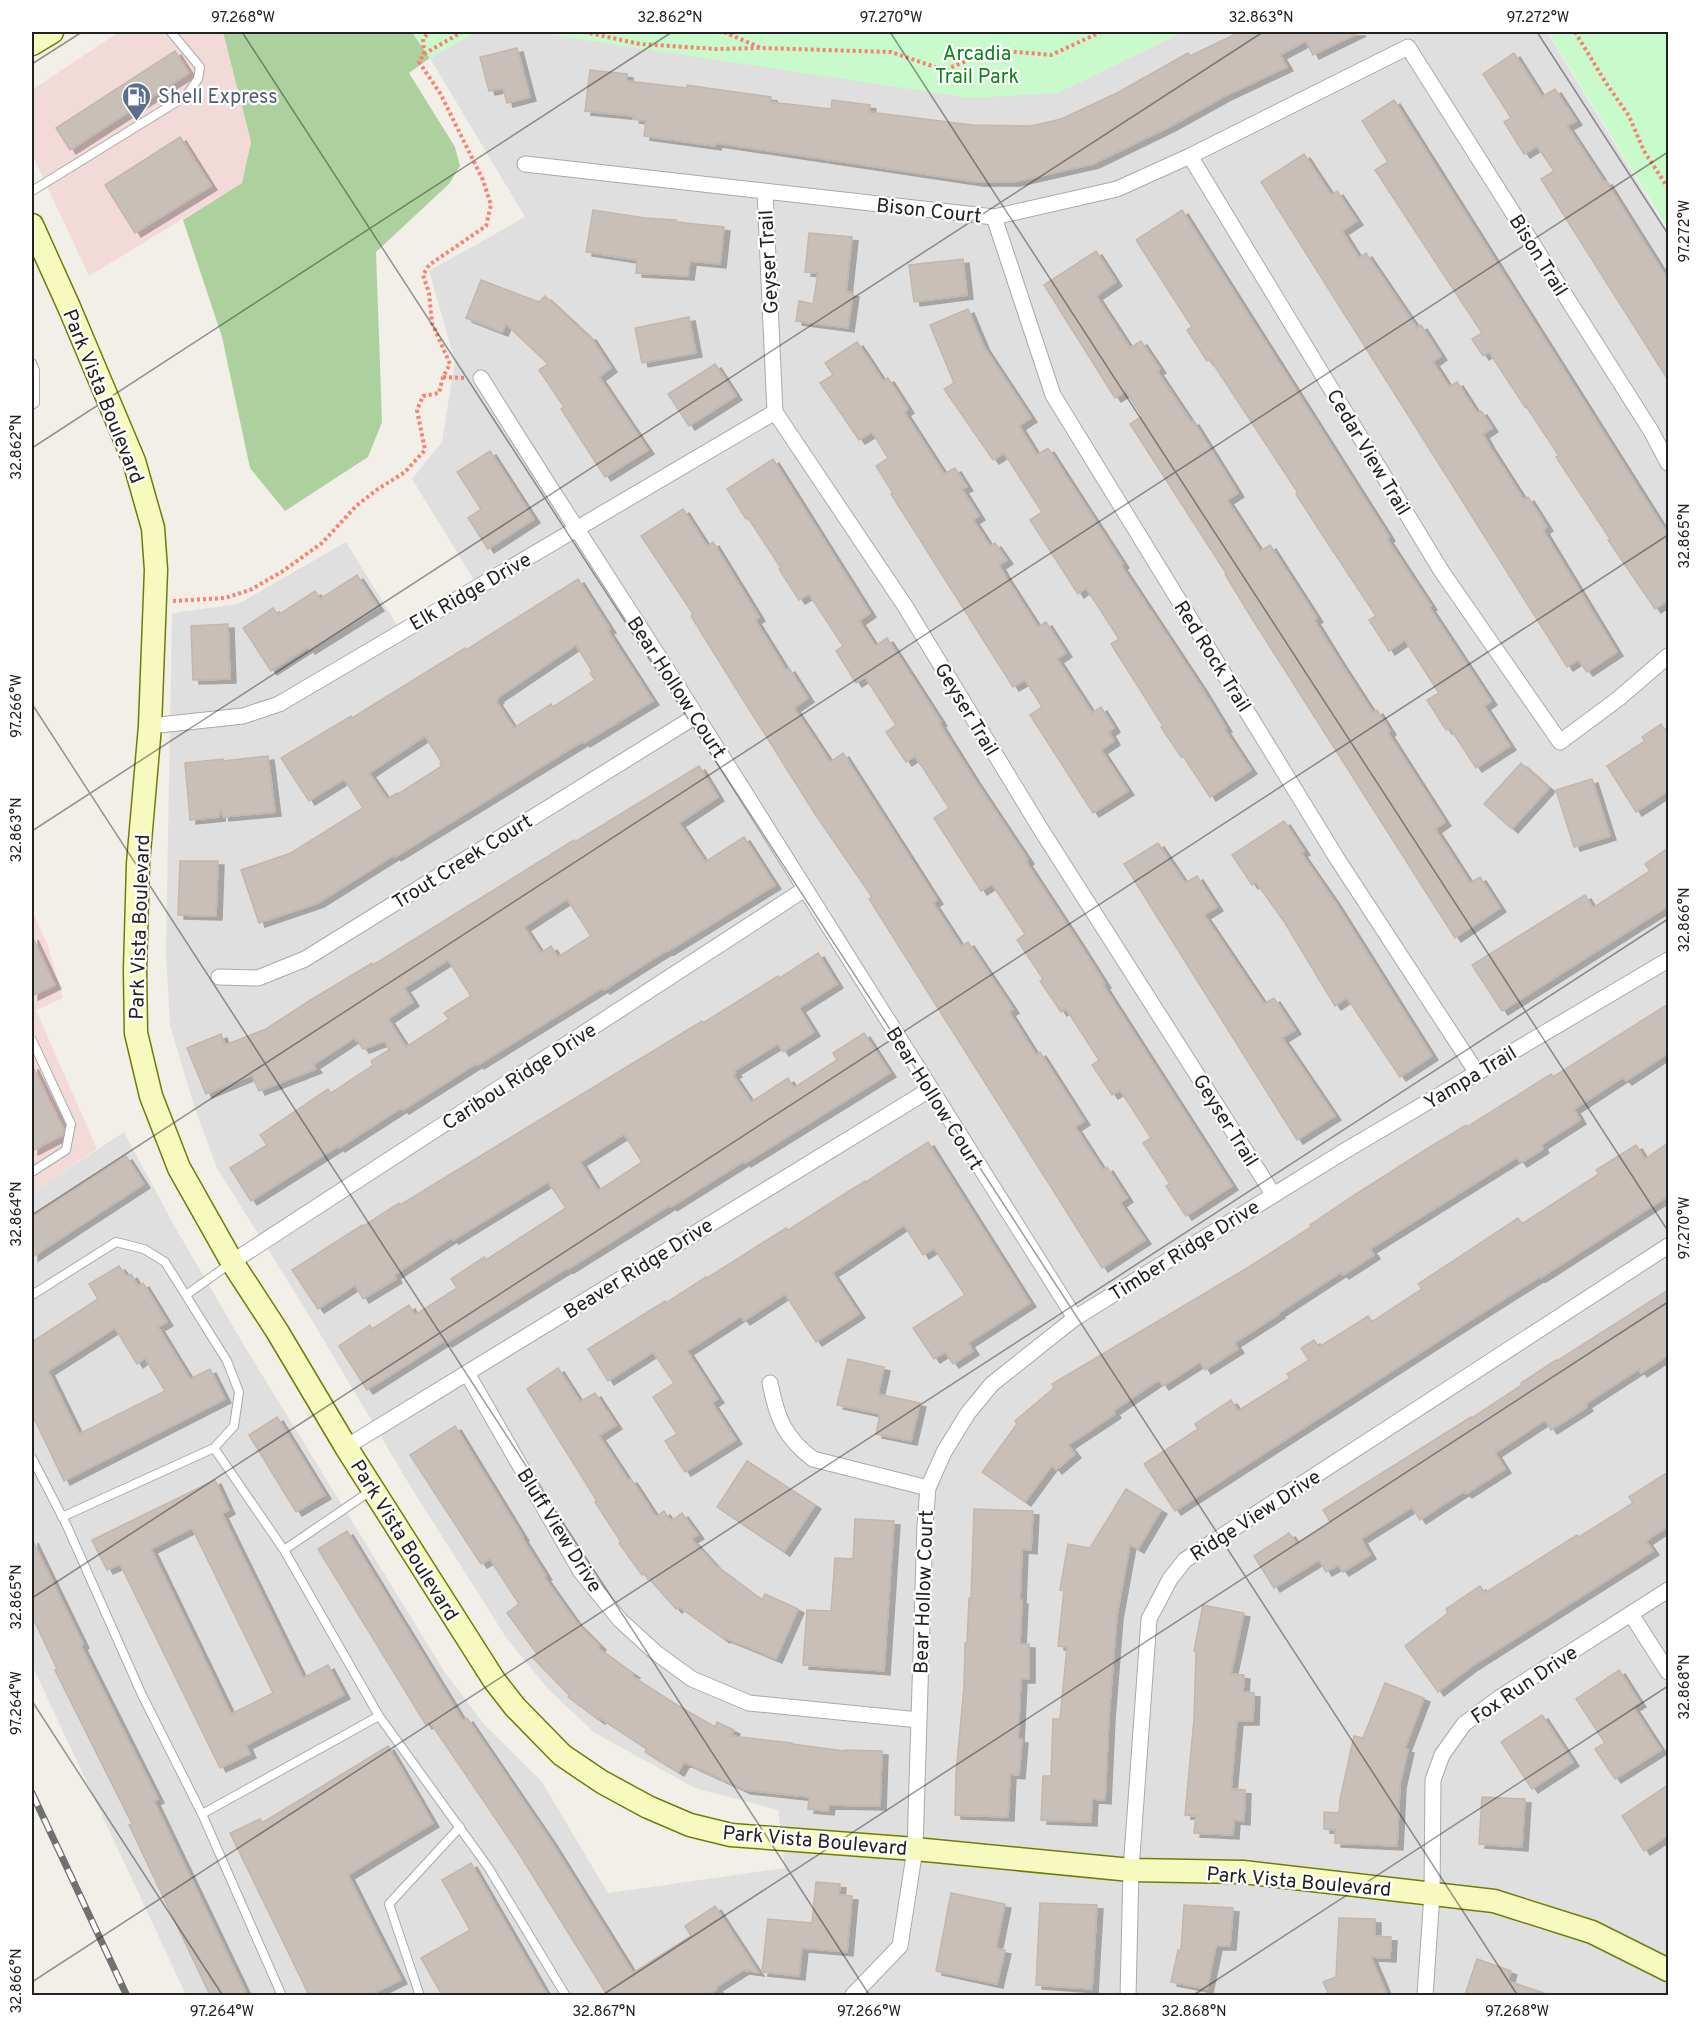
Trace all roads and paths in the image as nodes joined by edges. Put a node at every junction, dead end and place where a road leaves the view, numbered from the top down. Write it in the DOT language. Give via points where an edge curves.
graph roads {
  1 [pos="52,32"];
  2 [pos="171,32"];
  3 [pos="429,32"];
  4 [pos="462,32"];
  5 [pos="584,32"];
  6 [pos="724,32"];
  7 [pos="1101,32"];
  8 [pos="1575,32"];
  9 [pos="32,44"];
  10 [pos="1408,47"];
  11 [pos="761,48"];
  12 [pos="424,54"];
  13 [pos="1190,156"];
  14 [pos="525,165"];
  15 [pos="1668,188"];
  16 [pos="32,191"];
  17 [pos="765,192"];
  18 [pos="994,217"];
  19 [pos="32,225"];
  20 [pos="32,363"];
  21 [pos="442,377"];
  22 [pos="481,378"];
  23 [pos="32,405"];
  24 [pos="775,412"];
  25 [pos="1668,463"];
  26 [pos="575,530"];
  27 [pos="154,602"];
  28 [pos="1668,656"];
  29 [pos="696,716"];
  30 [pos="150,726"];
  31 [pos="805,889"];
  32 [pos="1668,960"];
  33 [pos="219,977"];
  34 [pos="32,1040"];
  35 [pos="1477,1073"];
  36 [pos="929,1090"];
  37 [pos="32,1172"];
  38 [pos="1273,1194"];
  39 [pos="1668,1246"];
  40 [pos="232,1262"];
  41 [pos="32,1295"];
  42 [pos="186,1295"];
  43 [pos="1075,1318"];
  44 [pos="467,1373"];
  45 [pos="770,1383"];
  46 [pos="346,1447"];
  47 [pos="214,1448"];
  48 [pos="32,1458"];
  49 [pos="928,1488"];
  50 [pos="373,1489"];
  51 [pos="62,1517"];
  52 [pos="284,1550"];
  53 [pos="1668,1590"];
  54 [pos="1631,1614"];
  55 [pos="1668,1672"];
  56 [pos="379,1716"];
  57 [pos="919,1720"];
  58 [pos="202,1814"];
  59 [pos="460,1827"];
  60 [pos="915,1849"];
  61 [pos="1131,1870"];
  62 [pos="1432,1894"];
  63 [pos="1668,1970"];
  64 [pos="282,1995"];
  65 [pos="420,1995"];
  66 [pos="566,1995"];
  67 [pos="852,1995"];
  68 [pos="1128,1995"];
  69 [pos="1425,1995"];
  1 -- 9 [label="street"];
  2 -- 16 [label="lane" via="200,67 198,79 186,96"];
  3 -- 12 [label="path" via="423,39"];
  4 -- 12 [label="path"];
  5 -- 11 [label="path" via="640,44"];
  6 -- 11 [label="path"];
  7 -- 11 [label="path" via="1051,55 994,50 944,70 891,52"];
  8 -- 15 [label="path" via="1629,116 1644,151"];
  10 -- 13 [label="street, Bison Court"];
  10 -- 25 [label="street, Bison Trail"];
  12 -- 21 [label="path" via="419,62 440,93 491,204 486,226 429,265 423,274 432,323 450,364"];
  13 -- 18 [label="street, Bison Court" via="1117,189"];
  13 -- 28 [label="street, Cedar View Trail" via="1442,572 1560,742"];
  14 -- 17 [label="street, Bison Court"];
  17 -- 18 [label="street, Bison Court"];
  17 -- 24 [label="street, Geyser Trail"];
  18 -- 35 [label="street, Red Rock Trail" via="1053,395 1338,860"];
  19 -- 27 [label="street, Park Vista Boulevard" via="134,461 153,528"];
  20 -- 23 [label="lane"];
  21 -- 22 [label="path"];
  21 -- 27 [label="path" via="439,393 423,396 417,410 425,450 405,472 356,506 322,543 250,590 225,598"];
  22 -- 26 [label="street, Bear Hollow Court"];
  24 -- 26 [label="street, Elk Ridge Drive"];
  24 -- 38 [label="street, Geyser Trail" via="905,606 1040,828"];
  26 -- 29 [label="street, Bear Hollow Court"];
  26 -- 30 [label="street, Elk Ridge Drive" via="279,704 243,716"];
  27 -- 30 [label="street, Park Vista Boulevard"];
  29 -- 31 [label="street, Bear Hollow Court"];
  29 -- 33 [label="street, Trout Creek Court" via="305,959 258,978"];
  30 -- 40 [label="street, Park Vista Boulevard" via="138,864 136,1033 151,1096 179,1168"];
  31 -- 36 [label="street, Bear Hollow Court"];
  31 -- 40 [label="street, Caribou Ridge Drive"];
  32 -- 35 [label="street, Yampa Trail"];
  34 -- 37 [label="lane" via="71,1124 66,1150"];
  35 -- 38 [label="street, Yampa Trail"];
  36 -- 43 [label="street, Bear Hollow Court"];
  36 -- 44 [label="street, Beaver Ridge Drive"];
  38 -- 43 [label="street, Timber Ridge Drive"];
  39 -- 61 [label="street, Ridge View Drive" via="1185,1560 1170,1578 1149,1619"];
  40 -- 42 [label="lane"];
  40 -- 46 [label="street, Park Vista Boulevard"];
  41 -- 42 [label="lane" via="116,1242 144,1249 165,1262"];
  42 -- 47 [label="lane" via="227,1361 239,1392 234,1426"];
  43 -- 49 [label="street, Bear Hollow Court" via="992,1384 968,1413"];
  44 -- 46 [label="street, Beaver Ridge Drive"];
  44 -- 57 [label="street, Bluff View Drive" via="581,1572 620,1620 654,1652 692,1679 749,1703"];
  45 -- 49 [label="street" via="783,1428 798,1448 813,1459"];
  46 -- 50 [label="street, Park Vista Boulevard"];
  47 -- 51 [label="lane"];
  47 -- 52 [label="lane"];
  48 -- 51 [label="lane"];
  49 -- 57 [label="street, Bear Hollow Court"];
  50 -- 52 [label="lane"];
  50 -- 60 [label="street, Park Vista Boulevard" via="515,1707 562,1755 602,1782 648,1808 731,1836"];
  51 -- 58 [label="lane" via="142,1695"];
  52 -- 56 [label="lane"];
  53 -- 54 [label="street, Fox Run Drive"];
  54 -- 55 [label="street"];
  54 -- 62 [label="street, Fox Run Drive" via="1464,1724 1442,1755 1433,1780"];
  56 -- 58 [label="lane"];
  56 -- 59 [label="lane"];
  57 -- 60 [label="street, Bear Hollow Court"];
  58 -- 64 [label="lane"];
  59 -- 65 [label="lane" via="389,1904"];
  59 -- 66 [label="lane"];
  60 -- 61 [label="street, Park Vista Boulevard"];
  60 -- 67 [label="street, Bear Hollow Court" via="900,1946"];
  61 -- 62 [label="street, Park Vista Boulevard" via="1243,1872"];
  61 -- 68 [label="street, Ridge View Drive"];
  62 -- 63 [label="street, Park Vista Boulevard" via="1494,1901 1592,1932"];
  62 -- 69 [label="street, Fox Run Drive"];
}
